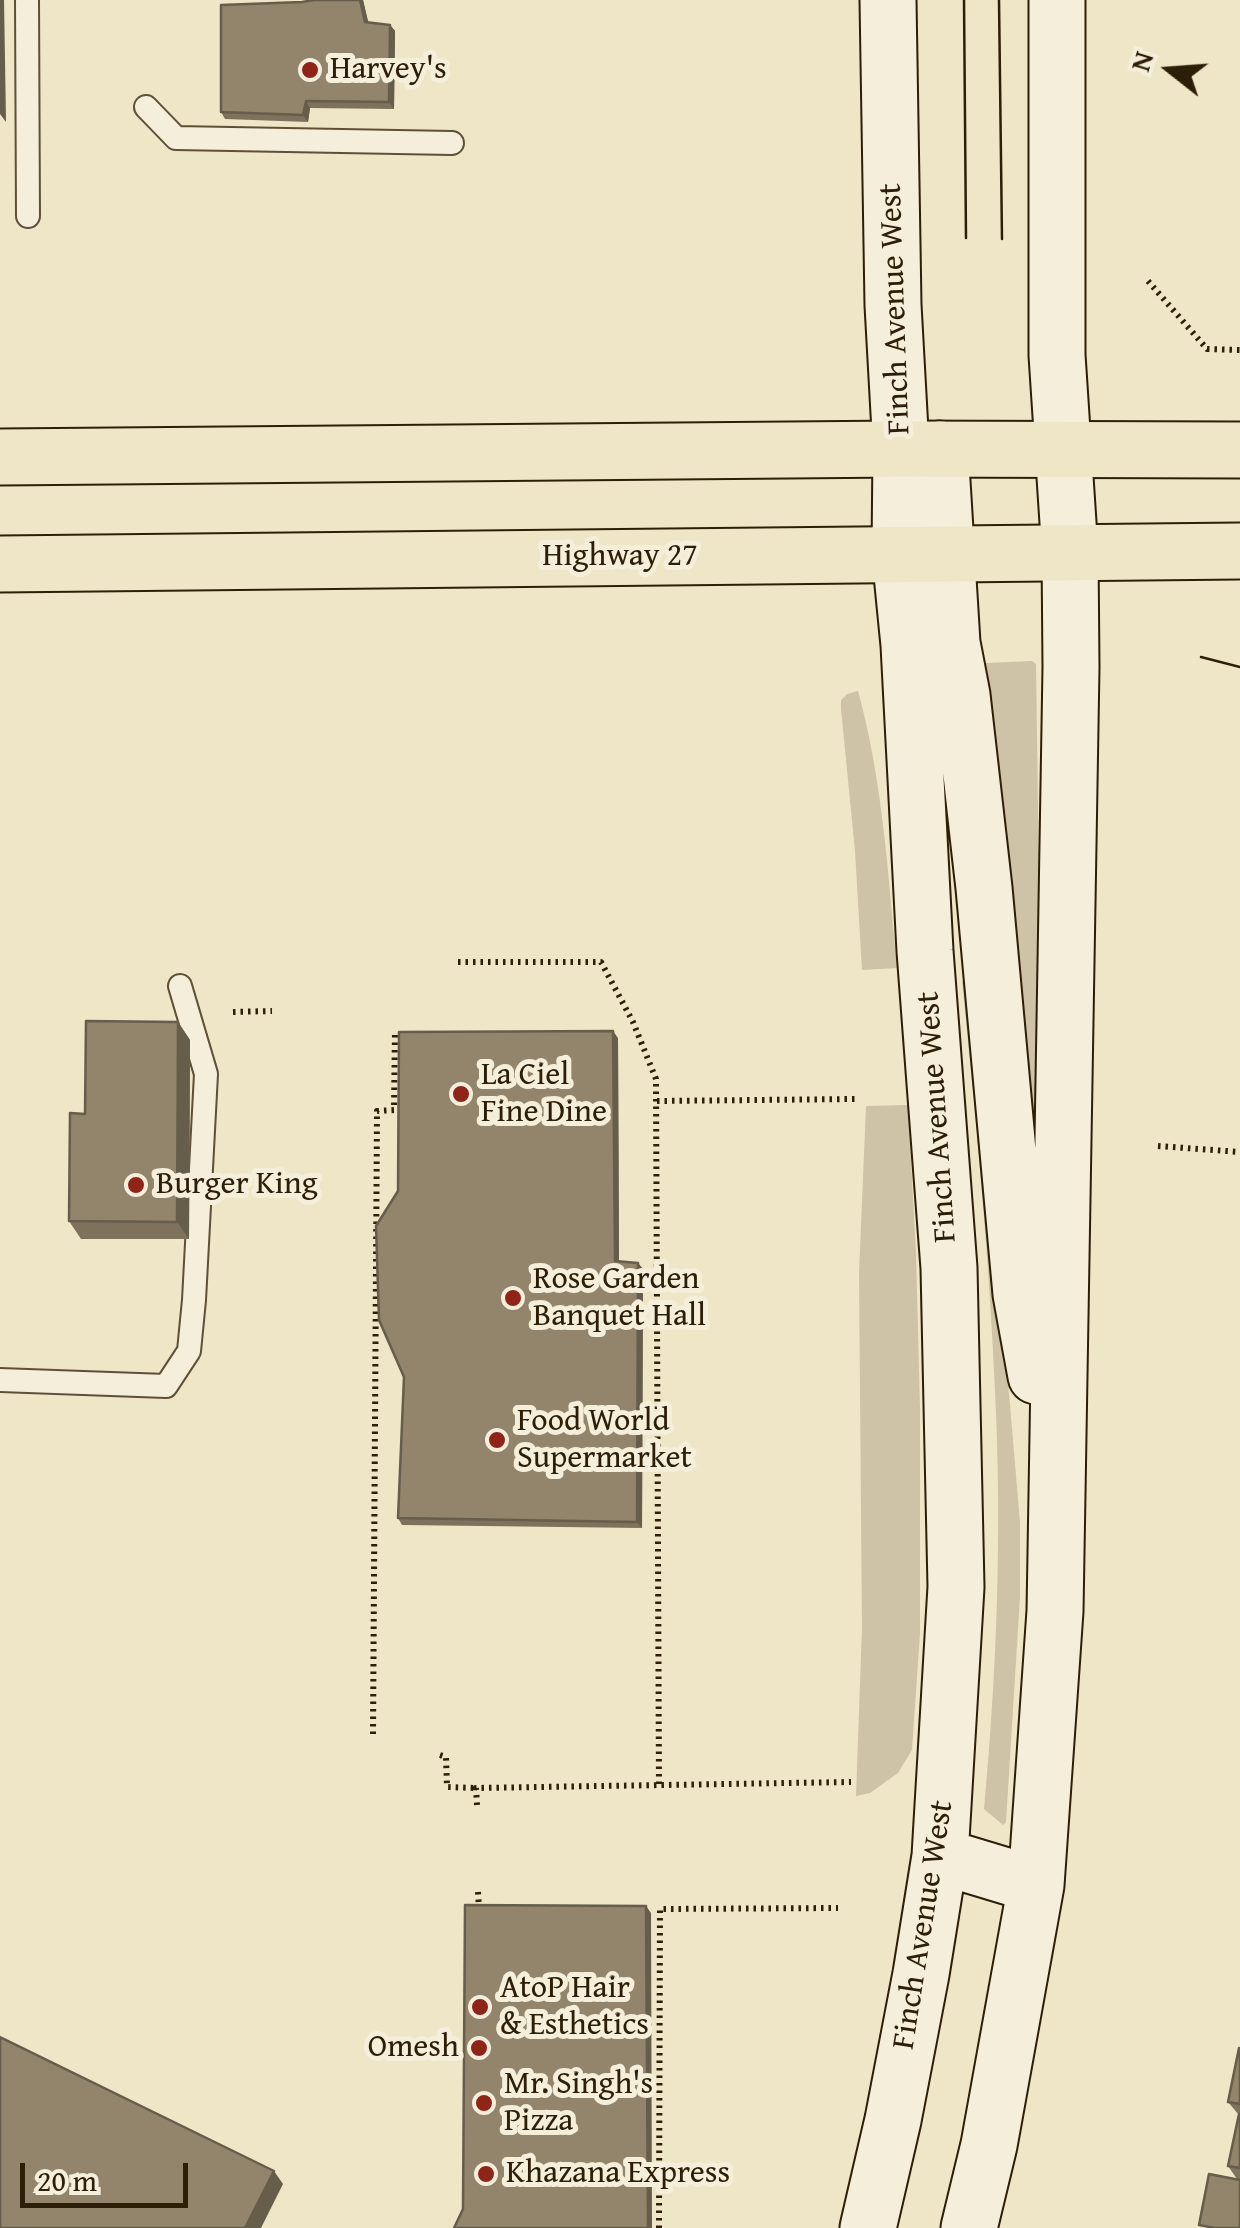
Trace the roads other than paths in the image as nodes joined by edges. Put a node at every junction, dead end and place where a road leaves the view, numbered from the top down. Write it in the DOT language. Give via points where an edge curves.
graph roads {
  1 [pos="27,0"];
  2 [pos="888,0"];
  3 [pos="1057,0"];
  4 [pos="146,107"];
  5 [pos="452,142"];
  6 [pos="28,216"];
  7 [pos="920,449"];
  8 [pos="1062,450"];
  9 [pos="1240,450"];
  10 [pos="0,458"];
  11 [pos="1240,551"];
  12 [pos="1070,553"];
  13 [pos="923,554"];
  14 [pos="0,564"];
  15 [pos="180,986"];
  16 [pos="0,1380"];
  17 [pos="1057,1502"];
  18 [pos="940,1856"];
  19 [pos="1036,1884"];
  20 [pos="868,2228"];
  21 [pos="969,2228"];
  1 -- 6 [label="lane"];
  2 -- 7 [label="main road, Finch Avenue West" via="893,305"];
  3 -- 8 [label="main road, Finch Avenue West"];
  4 -- 5 [label="lane" via="176,138"];
  7 -- 8 [label="main road"];
  7 -- 10 [label="main road"];
  7 -- 13 [label="main road, Finch Avenue West"];
  8 -- 9 [label="main road"];
  8 -- 12 [label="main road, Finch Avenue West"];
  11 -- 12 [label="main road, Highway 27"];
  12 -- 13 [label="main road, Highway 27"];
  12 -- 17 [label="main road, Finch Avenue West"];
  13 -- 14 [label="main road, Highway 27"];
  13 -- 17 [label="main road, Finch Avenue West" via="962,695 1022,1294"];
  13 -- 18 [label="main road, Finch Avenue West" via="909,645 950,1268 956,1587"];
  15 -- 16 [label="lane" via="206,1074 190,1351 166,1386"];
  17 -- 19 [label="main road, Finch Avenue West"];
  18 -- 19 [label="main road"];
  18 -- 20 [label="main road, Finch Avenue West"];
  19 -- 21 [label="main road, Finch Avenue West"];
}
